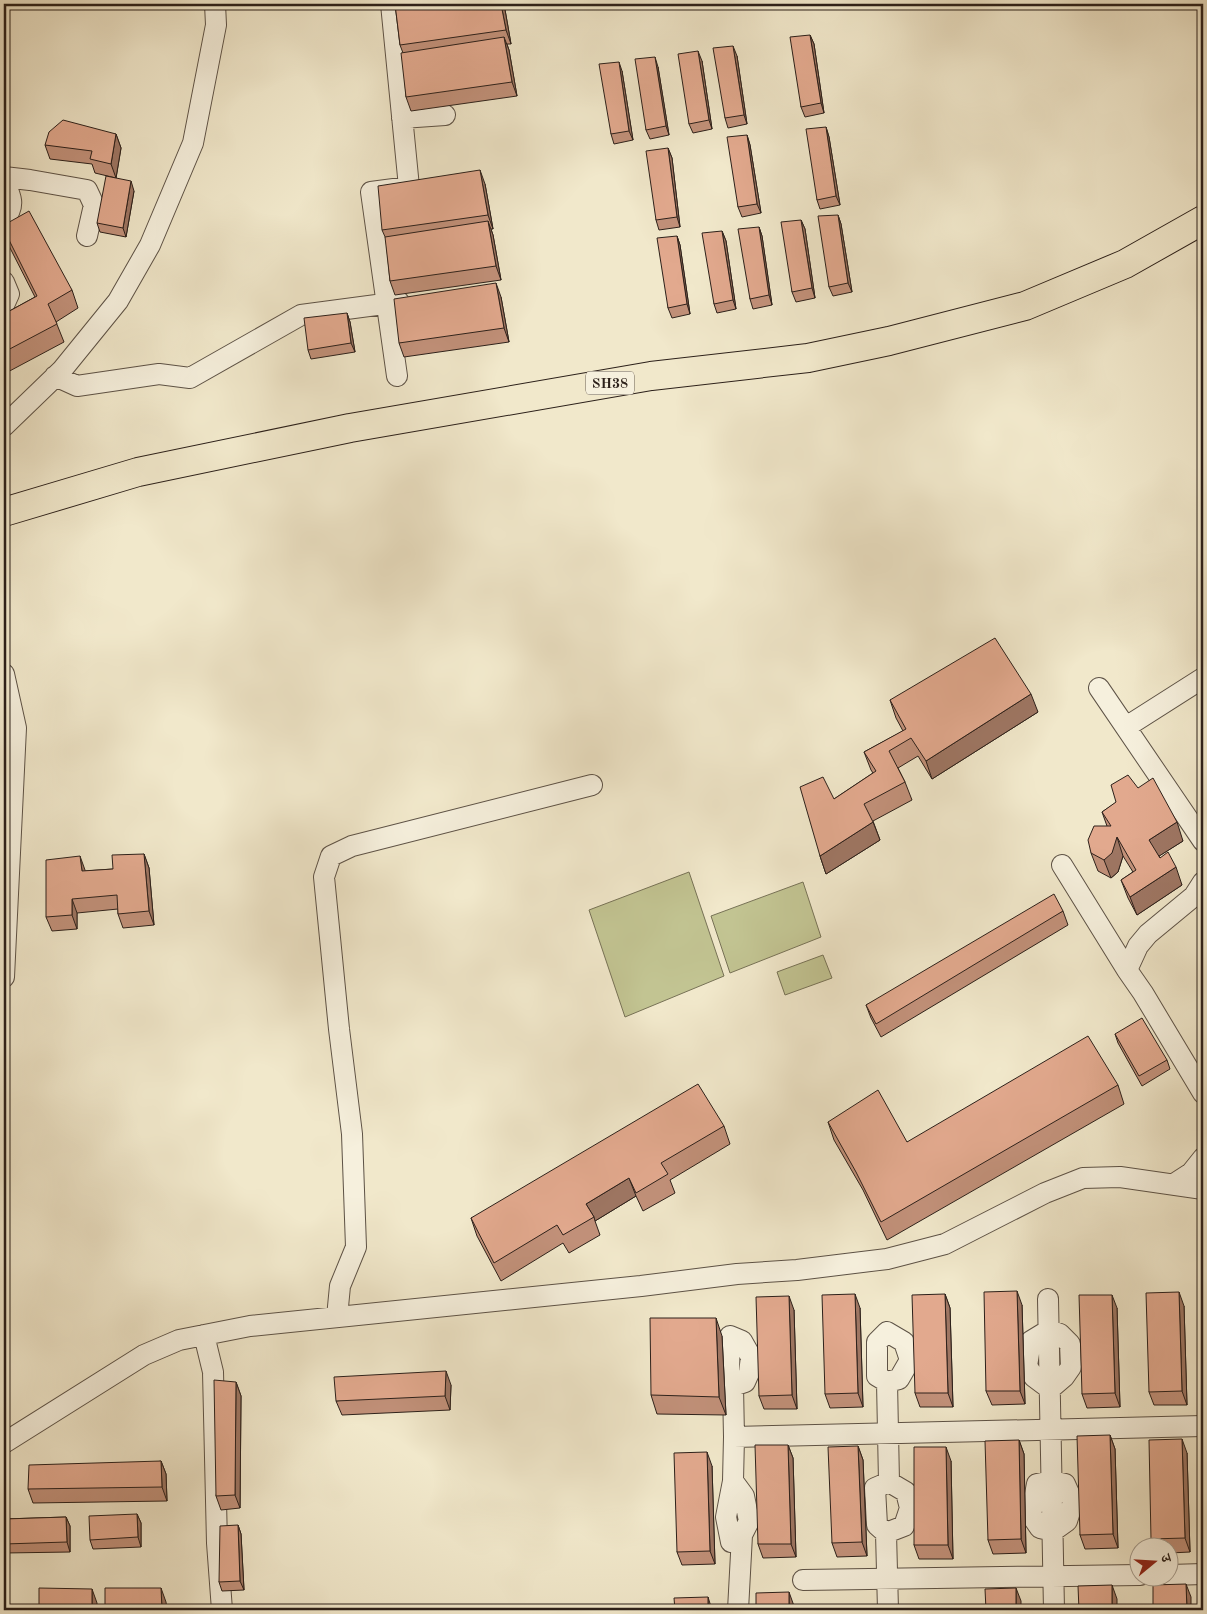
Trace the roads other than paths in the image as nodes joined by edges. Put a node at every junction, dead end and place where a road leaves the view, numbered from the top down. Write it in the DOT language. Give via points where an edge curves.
graph roads {
  1 [pos="215,4"];
  2 [pos="391,4"];
  3 [pos="445,115"];
  4 [pos="402,118"];
  5 [pos="4,177"];
  6 [pos="4,181"];
  7 [pos="4,219"];
  8 [pos="1203,220"];
  9 [pos="87,236"];
  10 [pos="4,282"];
  11 [pos="396,302"];
  12 [pos="4,305"];
  13 [pos="55,376"];
  14 [pos="397,376"];
  15 [pos="4,426"];
  16 [pos="4,512"];
  17 [pos="4,674"];
  18 [pos="1203,678"];
  19 [pos="1099,688"];
  20 [pos="1126,727"];
  21 [pos="592,785"];
  22 [pos="1203,841"];
  23 [pos="1062,865"];
  24 [pos="1203,882"];
  25 [pos="1127,970"];
  26 [pos="4,977"];
  27 [pos="1203,1093"];
  28 [pos="1203,1158"];
  29 [pos="1174,1184"];
  30 [pos="1203,1189"];
  31 [pos="1048,1299"];
  32 [pos="337,1317"];
  33 [pos="204,1335"];
  34 [pos="887,1382"];
  35 [pos="733,1386"];
  36 [pos="1203,1426"];
  37 [pos="1051,1430"];
  38 [pos="888,1433"];
  39 [pos="734,1437"];
  40 [pos="4,1443"];
  41 [pos="889,1482"];
  42 [pos="886,1533"];
  43 [pos="1203,1574"];
  44 [pos="1130,1575"];
  45 [pos="1180,1575"];
  46 [pos="1054,1576"];
  47 [pos="887,1579"];
  48 [pos="803,1580"];
  49 [pos="222,1610"];
  50 [pos="738,1610"];
  51 [pos="888,1610"];
  52 [pos="1054,1610"];
  1 -- 13 [label="street" via="216,25 193,142 150,245 118,301"];
  2 -- 4 [label="street"];
  3 -- 4 [label="street"];
  4 -- 11 [label="street" via="409,187 371,192"];
  5 -- 9 [label="street" via="87,190 94,205"];
  6 -- 7 [label="street" via="11,196 10,212"];
  8 -- 16 [label="main road, SH38" via="1125,264 1025,306 889,341 808,358 651,376 350,428 138,472"];
  10 -- 12 [label="street" via="9,294"];
  11 -- 13 [label="street" via="301,315 190,378 159,374 77,386"];
  11 -- 14 [label="street"];
  13 -- 15 [label="street"];
  17 -- 26 [label="street" via="16,728"];
  18 -- 20 [label="street"];
  19 -- 20 [label="street"];
  20 -- 22 [label="street"];
  21 -- 32 [label="street" via="352,846 331,856 324,877 352,1134 356,1247 340,1286"];
  23 -- 25 [label="street"];
  24 -- 25 [label="street" via="1194,896 1148,934 1138,946"];
  25 -- 27 [label="street"];
  28 -- 29 [label="street" via="1192,1173"];
  29 -- 30 [label="street"];
  29 -- 32 [label="street" via="1120,1177 1083,1178 945,1244 887,1259"];
  31 -- 37 [label="street"];
  32 -- 33 [label="street" via="250,1326"];
  33 -- 40 [label="street" via="179,1340 144,1355"];
  33 -- 49 [label="street" via="213,1372"];
  34 -- 38 [label="street"];
  35 -- 39 [label="street"];
  36 -- 37 [label="street"];
  37 -- 38 [label="street"];
  37 -- 46 [label="street"];
  38 -- 39 [label="street"];
  38 -- 41 [label="street"];
  39 -- 50 [label="street" via="733,1481 744,1496 749,1521 742,1535"];
  41 -- 42 [label="street" via="875,1488 877,1525"];
  41 -- 42 [label="street" via="906,1492 910,1508 904,1526"];
  42 -- 47 [label="street"];
  43 -- 45 [label="street"];
  44 -- 46 [label="street"];
  46 -- 47 [label="street"];
  46 -- 52 [label="street"];
  47 -- 48 [label="street"];
  47 -- 51 [label="street"];
}
